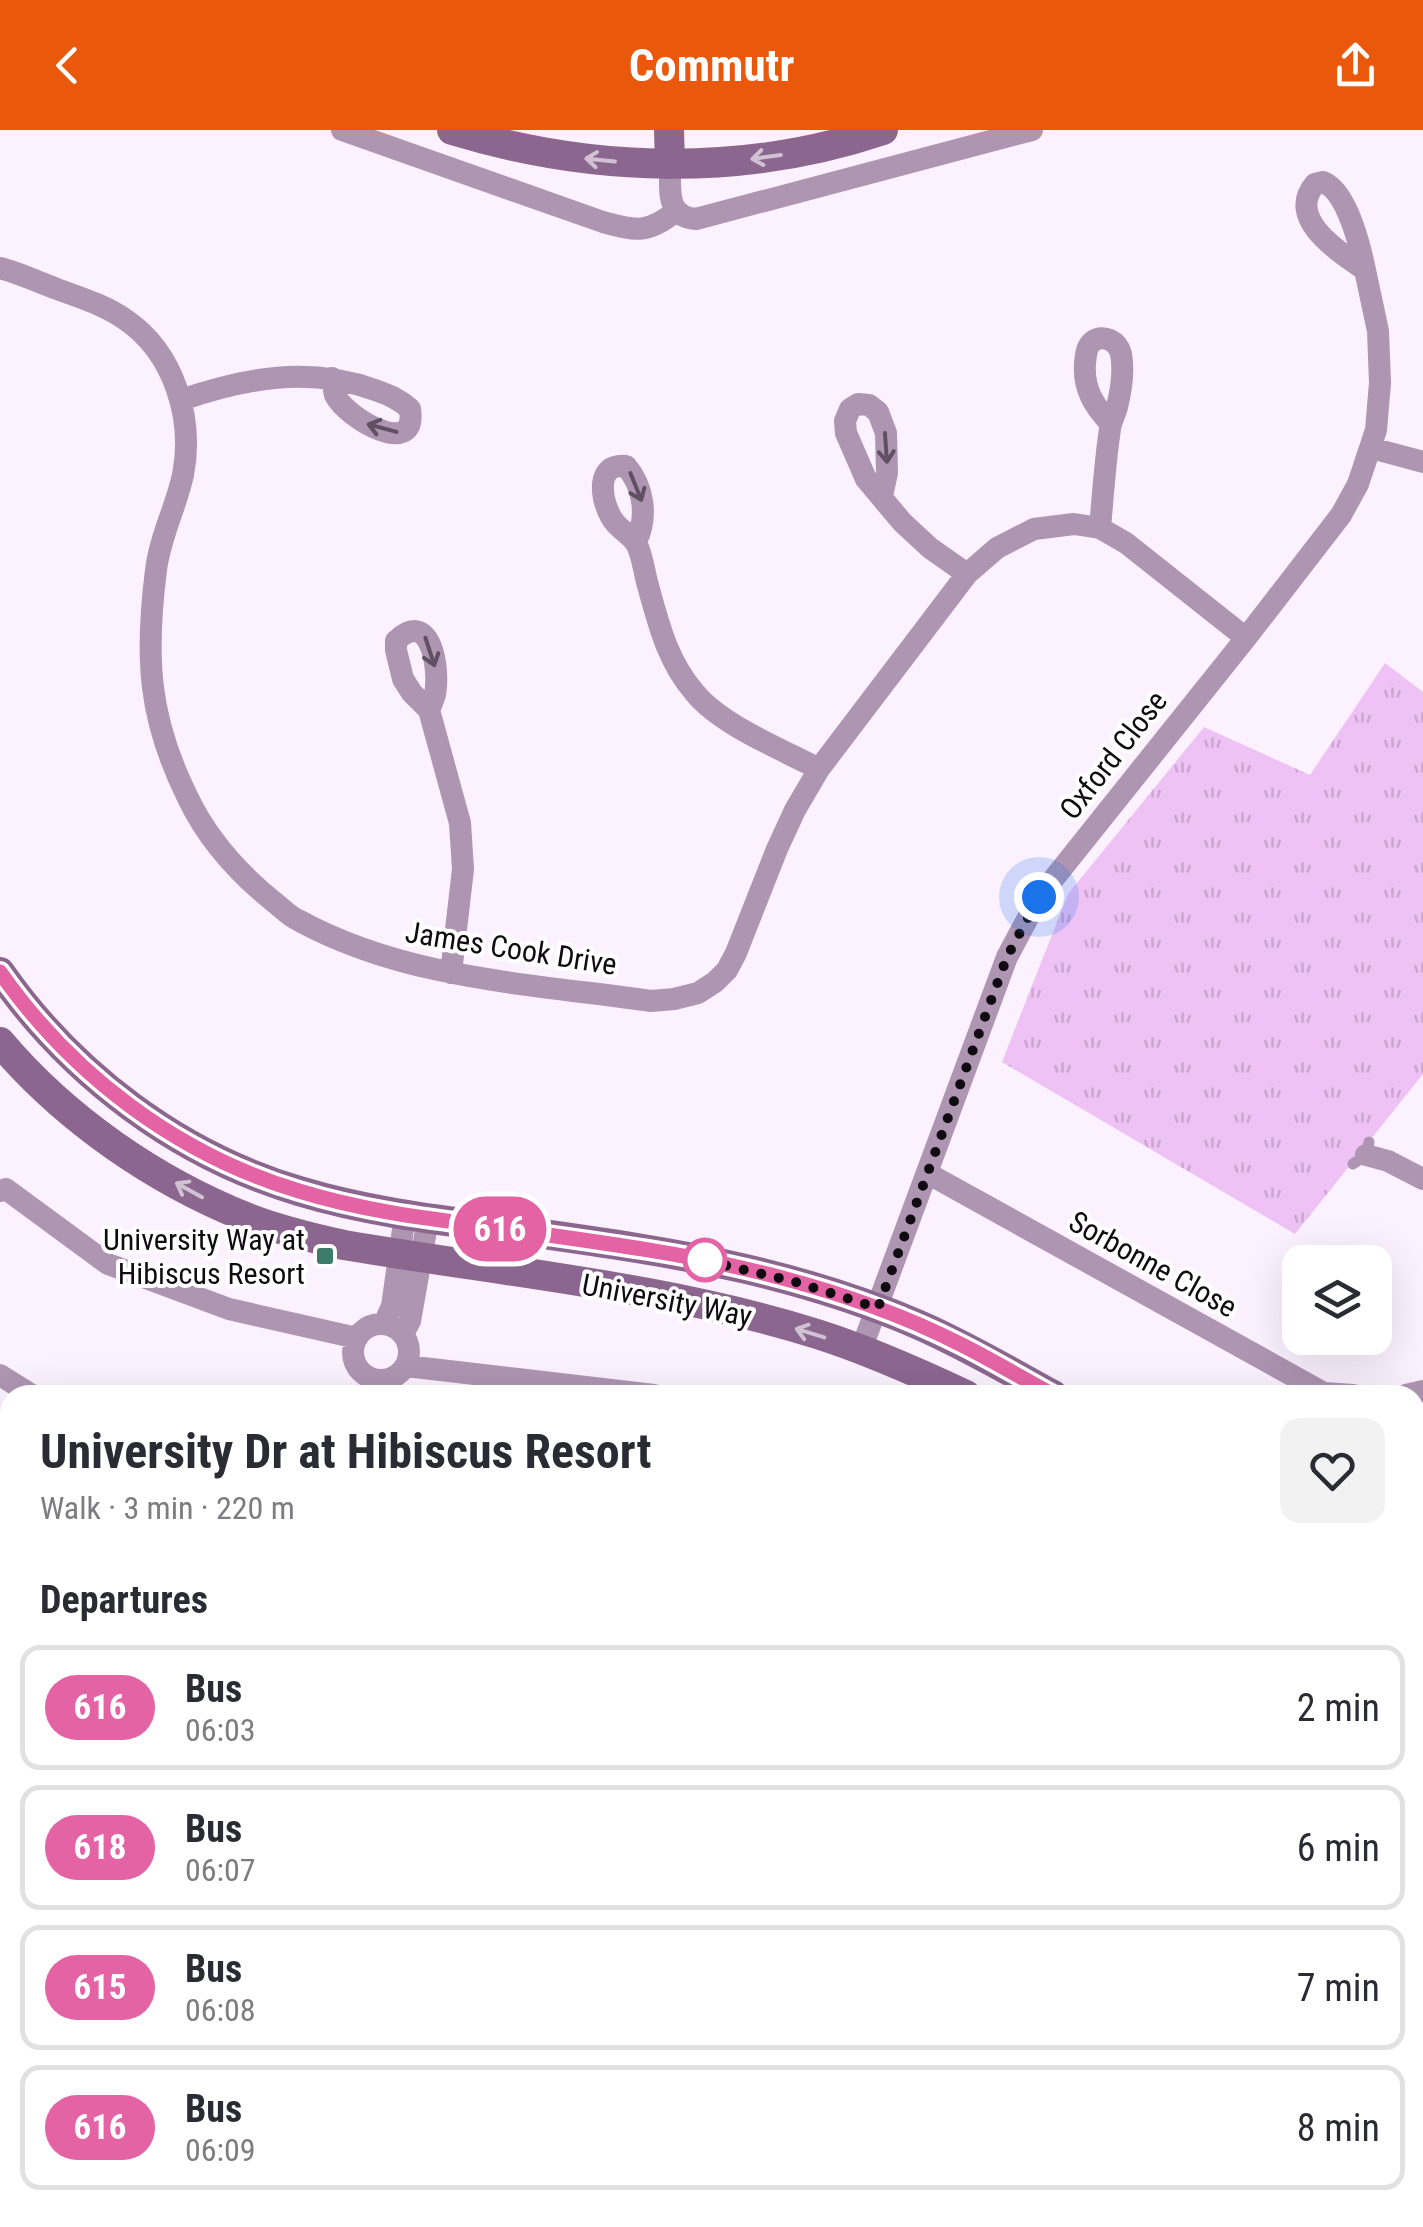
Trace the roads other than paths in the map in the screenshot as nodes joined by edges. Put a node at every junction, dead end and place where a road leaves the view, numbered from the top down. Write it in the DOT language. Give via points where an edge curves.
graph roads {
  1 [pos="342,130"];
  2 [pos="452,130"];
  3 [pos="670,130"];
  4 [pos="884,130"];
  5 [pos="1032,130"];
  6 [pos="670,164"];
  7 [pos="676,211"];
  8 [pos="0,268"];
  9 [pos="1365,270"];
  10 [pos="332,378"];
  11 [pos="181,400"];
  12 [pos="1110,424"];
  13 [pos="1371,448"];
  14 [pos="1423,462"];
  15 [pos="882,496"];
  16 [pos="1100,528"];
  17 [pos="636,542"];
  18 [pos="967,574"];
  19 [pos="1246,638"];
  20 [pos="429,710"];
  21 [pos="818,769"];
  22 [pos="0,972"];
  23 [pos="452,973"];
  24 [pos="0,1042"];
  25 [pos="1363,1153"];
  26 [pos="927,1173"];
  27 [pos="1423,1179"];
  28 [pos="0,1191"];
  29 [pos="416,1217"];
  30 [pos="410,1256"];
  31 [pos="878,1308"];
  32 [pos="394,1329"];
  33 [pos="357,1338"];
  34 [pos="861,1350"];
  35 [pos="406,1366"];
  36 [pos="368,1385"];
  37 [pos="374,1385"];
  38 [pos="568,1385"];
  39 [pos="943,1385"];
  40 [pos="1035,1385"];
  41 [pos="1310,1385"];
  1 -- 7 [label="street" via="602,222 646,228"];
  6 -- 2 [label="main road, one-way" via="531,152"];
  3 -- 6 [label="main road"];
  4 -- 6 [label="main road, one-way" via="766,158"];
  5 -- 7 [label="street" via="698,219"];
  6 -- 7 [label="street"];
  8 -- 11 [label="street, James Cook Drive" via="123,318 155,345"];
  9 -- 13 [label="street, Oxford Close" via="1380,351"];
  10 -- 11 [label="street" via="283,376"];
  11 -- 23 [label="street, James Cook Drive" via="183,473 156,565 150,635 152,694 170,762 200,824 242,876 295,919 374,954"];
  12 -- 16 [label="street"];
  13 -- 14 [label="street"];
  13 -- 19 [label="street, Oxford Close" via="1341,515"];
  15 -- 18 [label="street" via="930,548"];
  16 -- 18 [label="street, James Cook Drive" via="1034,530 997,548"];
  16 -- 19 [label="street"];
  17 -- 21 [label="street" via="662,636 697,696 722,718"];
  18 -- 21 [label="street, James Cook Drive"];
  19 -- 26 [label="street, Oxford Close" via="1039,897 1007,957"];
  20 -- 23 [label="street" via="463,848"];
  21 -- 23 [label="street, James Cook Drive" via="736,953 698,993 651,1000"];
  22 -- 29 [label="main road, University Way" via="70,1056 180,1139 294,1190"];
  30 -- 24 [label="main road, University Way, one-way" via="298,1234 202,1198 115,1146"];
  25 -- 27 [label="street"];
  26 -- 31 [label="street, Oxford Close"];
  26 -- 41 [label="street, Sorbonne Close"];
  28 -- 33 [label="street" via="6,1189 108,1264 229,1309"];
  29 -- 30 [label="street"];
  29 -- 31 [label="main road, University Way" via="698,1259"];
  30 -- 32 [label="street" via="410,1322"];
  34 -- 30 [label="main road, University Way, one-way" via="674,1298"];
  31 -- 34 [label="street, Oxford Close"];
  31 -- 40 [label="main road, University Way"];
  32 -- 33 [label="street" via="374,1324"];
  32 -- 35 [label="street" via="409,1344"];
  33 -- 36 [label="street" via="354,1360"];
  34 -- 39 [label="main road, University Way"];
  35 -- 37 [label="street"];
  35 -- 38 [label="street"];
}
